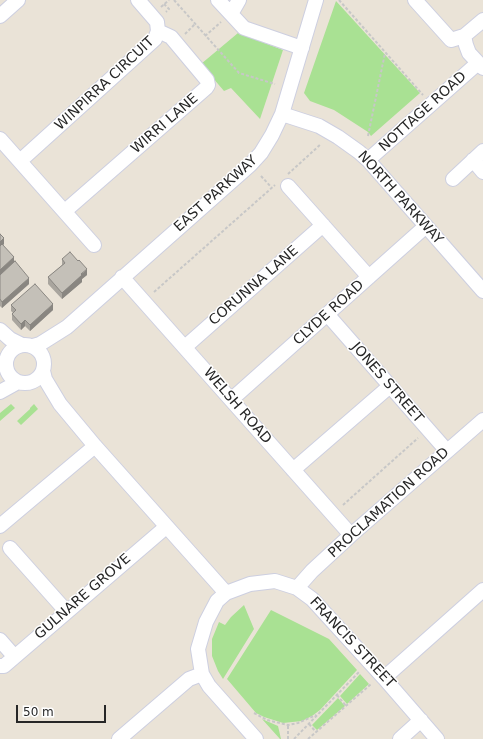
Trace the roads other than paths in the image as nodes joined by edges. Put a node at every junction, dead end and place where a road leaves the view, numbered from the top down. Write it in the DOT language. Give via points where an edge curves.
graph roads {
  1 [pos="18,0"];
  2 [pos="138,0"];
  3 [pos="218,0"];
  4 [pos="239,0"];
  5 [pos="316,0"];
  6 [pos="415,0"];
  7 [pos="231,14"];
  8 [pos="0,16"];
  9 [pos="483,20"];
  10 [pos="158,31"];
  11 [pos="464,36"];
  12 [pos="302,48"];
  13 [pos="481,65"];
  14 [pos="282,114"];
  15 [pos="0,139"];
  16 [pos="478,156"];
  17 [pos="368,160"];
  18 [pos="20,161"];
  19 [pos="483,172"];
  20 [pos="452,179"];
  21 [pos="284,181"];
  22 [pos="65,211"];
  23 [pos="323,225"];
  24 [pos="426,226"];
  25 [pos="94,245"];
  26 [pos="122,277"];
  27 [pos="369,277"];
  28 [pos="483,291"];
  29 [pos="327,314"];
  30 [pos="67,327"];
  31 [pos="0,330"];
  32 [pos="0,342"];
  33 [pos="27,346"];
  34 [pos="184,347"];
  35 [pos="4,367"];
  36 [pos="44,367"];
  37 [pos="22,383"];
  38 [pos="390,386"];
  39 [pos="0,392"];
  40 [pos="232,399"];
  41 [pos="60,404"];
  42 [pos="483,420"];
  43 [pos="95,446"];
  44 [pos="447,451"];
  45 [pos="293,470"];
  46 [pos="0,526"];
  47 [pos="166,527"];
  48 [pos="351,535"];
  49 [pos="10,548"];
  50 [pos="297,588"];
  51 [pos="483,590"];
  52 [pos="226,593"];
  53 [pos="66,611"];
  54 [pos="0,640"];
  55 [pos="14,656"];
  56 [pos="0,666"];
  57 [pos="202,674"];
  58 [pos="384,678"];
  59 [pos="421,720"];
  60 [pos="119,739"];
  61 [pos="256,739"];
  62 [pos="400,739"];
  63 [pos="437,739"];
  1 -- 8 [label="street"];
  2 -- 10 [label="street, WINPIRRA CIRCUIT" via="154,18"];
  3 -- 7 [label="street"];
  4 -- 7 [label="street"];
  5 -- 12 [label="street, EAST PARKWAY"];
  6 -- 11 [label="street" via="451,40"];
  7 -- 12 [label="street" via="244,28"];
  9 -- 11 [label="street"];
  10 -- 18 [label="street, WINPIRRA CIRCUIT" via="152,43"];
  10 -- 22 [label="street, WIRRI LANE" via="171,37 207,80 206,88"];
  11 -- 13 [label="street, NOTTAGE ROAD" via="469,53"];
  12 -- 14 [label="street, EAST PARKWAY"];
  13 -- 17 [label="street, NOTTAGE ROAD"];
  14 -- 17 [label="street, NORTH PARKWAY" via="325,130"];
  14 -- 26 [label="street, EAST PARKWAY" via="261,153 250,165"];
  15 -- 18 [label="street"];
  16 -- 19 [label="street"];
  16 -- 20 [label="street"];
  17 -- 24 [label="street, NORTH PARKWAY"];
  18 -- 22 [label="street"];
  21 -- 23 [label="street"];
  22 -- 25 [label="street"];
  23 -- 27 [label="street"];
  23 -- 34 [label="street, CORUNNA LANE"];
  24 -- 27 [label="street, CLYDE ROAD"];
  24 -- 28 [label="street, NORTH PARKWAY"];
  26 -- 30 [label="street, EAST PARKWAY"];
  26 -- 34 [label="street, WELSH ROAD"];
  27 -- 29 [label="street, CLYDE ROAD"];
  29 -- 38 [label="street, JONES STREET"];
  29 -- 40 [label="street, CLYDE ROAD"];
  30 -- 33 [label="street, EAST PARKWAY" via="40,344"];
  30 -- 36 [label="street, EAST PARKWAY" via="48,354"];
  31 -- 33 [label="street"];
  32 -- 35 [label="street"];
  33 -- 35 [label="street" via="13,349"];
  33 -- 36 [label="street" via="41,353"];
  34 -- 40 [label="street, WELSH ROAD"];
  35 -- 37 [label="street" via="9,376"];
  36 -- 37 [label="street" via="37,380"];
  36 -- 41 [label="street" via="45,379"];
  37 -- 39 [label="street"];
  37 -- 41 [label="street" via="36,388"];
  38 -- 44 [label="street, JONES STREET"];
  38 -- 45 [label="street"];
  40 -- 45 [label="street, WELSH ROAD"];
  41 -- 43 [label="street"];
  42 -- 44 [label="street, PROCLAMATION ROAD"];
  43 -- 46 [label="street"];
  43 -- 47 [label="street"];
  44 -- 48 [label="street, PROCLAMATION ROAD"];
  45 -- 48 [label="street, WELSH ROAD"];
  47 -- 52 [label="street"];
  47 -- 53 [label="street, GULNARE GROVE"];
  48 -- 50 [label="street, PROCLAMATION ROAD"];
  49 -- 53 [label="street"];
  50 -- 52 [label="street, FRANCIS STREET" via="275,581 250,584"];
  50 -- 58 [label="street, FRANCIS STREET" via="312,599"];
  51 -- 58 [label="street"];
  52 -- 57 [label="street, FRANCIS STREET" via="217,601 206,622 198,649"];
  53 -- 55 [label="street, GULNARE GROVE"];
  54 -- 55 [label="street"];
  55 -- 56 [label="street, GULNARE GROVE" via="4,666"];
  57 -- 60 [label="street" via="189,679"];
  57 -- 61 [label="street, FRANCIS STREET" via="209,686"];
  58 -- 59 [label="street, FRANCIS STREET"];
  59 -- 62 [label="street"];
  59 -- 63 [label="street, FRANCIS STREET"];
}
